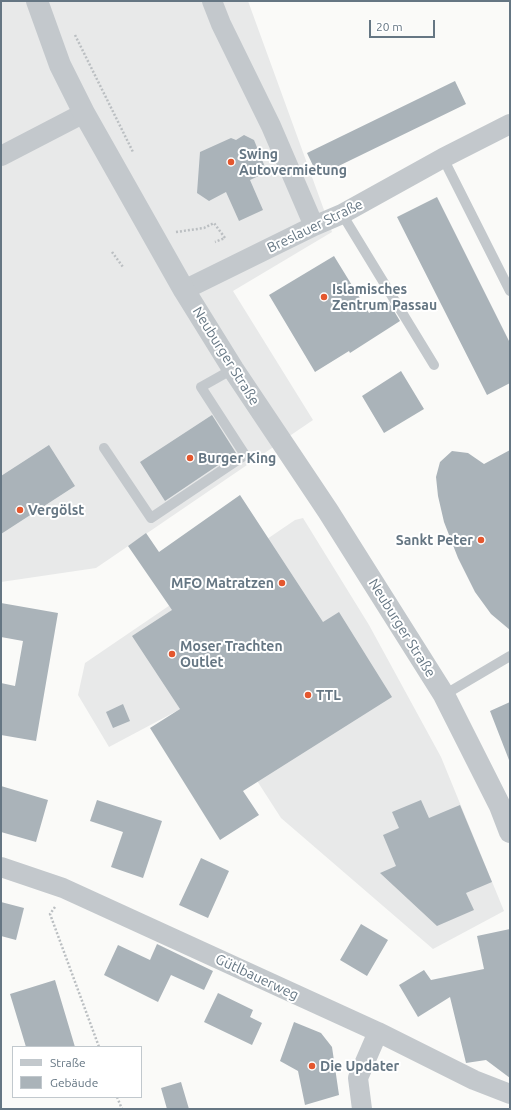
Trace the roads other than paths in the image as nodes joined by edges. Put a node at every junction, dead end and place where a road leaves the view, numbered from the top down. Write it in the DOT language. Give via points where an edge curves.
graph roads {
  1 [pos="36,1"];
  2 [pos="212,1"];
  3 [pos="84,114"];
  4 [pos="510,124"];
  5 [pos="1,156"];
  6 [pos="443,158"];
  7 [pos="342,214"];
  8 [pos="314,226"];
  9 [pos="184,290"];
  10 [pos="510,291"];
  11 [pos="434,366"];
  12 [pos="232,369"];
  13 [pos="104,448"];
  14 [pos="510,656"];
  15 [pos="444,695"];
  16 [pos="510,832"];
  17 [pos="1,867"];
  18 [pos="378,1032"];
  19 [pos="510,1094"];
  20 [pos="362,1109"];
  1 -- 3 [label="street, Neuburger Straße" via="60,65"];
  2 -- 8 [label="street" via="271,126"];
  3 -- 5 [label="street"];
  3 -- 9 [label="street, Neuburger Straße"];
  4 -- 6 [label="street, Breslauer Straße"];
  6 -- 7 [label="street, Breslauer Straße"];
  6 -- 10 [label="lane"];
  7 -- 8 [label="street, Breslauer Straße"];
  7 -- 11 [label="lane"];
  8 -- 9 [label="street, Breslauer Straße"];
  9 -- 12 [label="street, Neuburger Straße"];
  12 -- 13 [label="lane" via="201,387 245,455 151,518"];
  12 -- 15 [label="street, Neuburger Straße" via="325,506"];
  14 -- 15 [label="lane"];
  15 -- 16 [label="street, Neuburger Straße" via="500,806"];
  17 -- 18 [label="street, Gütlbauerweg" via="63,888"];
  18 -- 19 [label="street, Gütlbauerweg" via="474,1080"];
  18 -- 20 [label="street" via="358,1078"];
}
